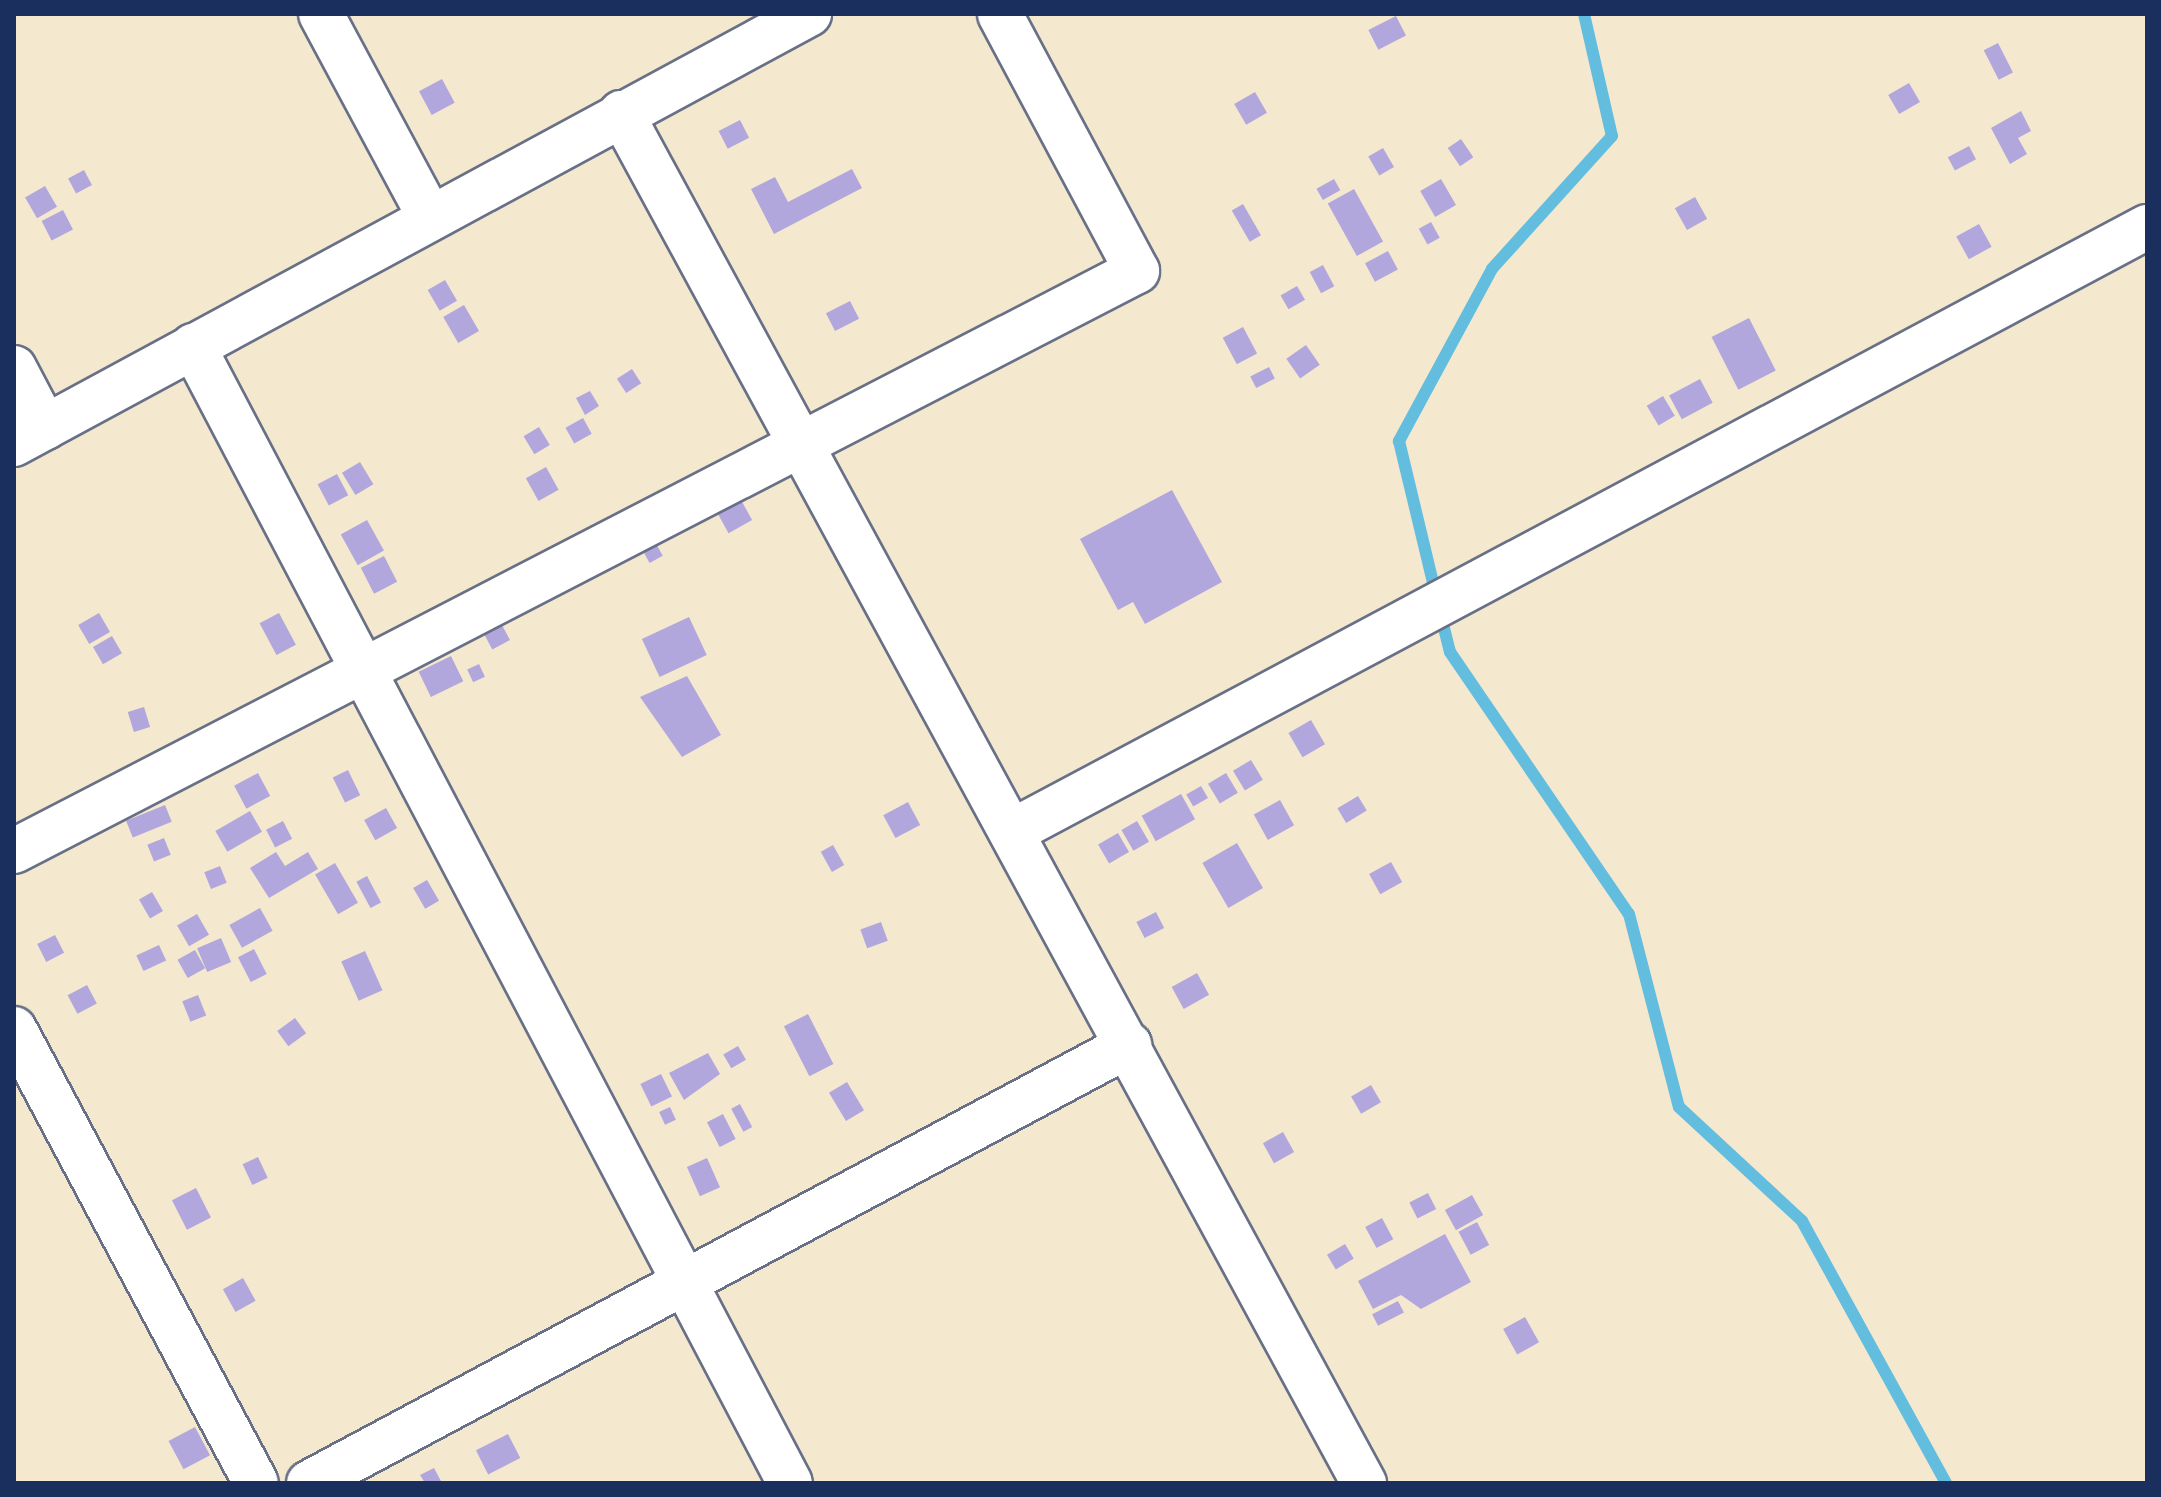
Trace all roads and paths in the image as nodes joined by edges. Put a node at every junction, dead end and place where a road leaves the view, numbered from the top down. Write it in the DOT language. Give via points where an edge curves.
graph roads {
  1 [pos="321,14"];
  2 [pos="809,14"];
  3 [pos="1000,14"];
  4 [pos="621,113"];
  5 [pos="430,217"];
  6 [pos="2147,227"];
  7 [pos="193,346"];
  8 [pos="14,368"];
  9 [pos="30,435"];
  10 [pos="800,441"];
  11 [pos="359,671"];
  12 [pos="1013,831"];
  13 [pos="14,851"];
  14 [pos="14,1029"];
  15 [pos="1129,1045"];
  16 [pos="684,1280"];
  17 [pos="256,1483"];
  18 [pos="309,1483"];
  19 [pos="790,1483"];
  20 [pos="1364,1483"];
  1 -- 5 [label="street"];
  2 -- 4 [label="street"];
  3 -- 10 [label="street" via="1137,271"];
  4 -- 5 [label="street"];
  4 -- 10 [label="street"];
  5 -- 7 [label="street"];
  6 -- 12 [label="street"];
  7 -- 9 [label="street"];
  7 -- 11 [label="street"];
  8 -- 9 [label="street"];
  10 -- 11 [label="street"];
  10 -- 12 [label="street"];
  11 -- 13 [label="street"];
  11 -- 16 [label="street"];
  12 -- 15 [label="street"];
  14 -- 17 [label="street"];
  15 -- 16 [label="street"];
  15 -- 20 [label="street"];
  16 -- 18 [label="street"];
  16 -- 19 [label="street"];
}
